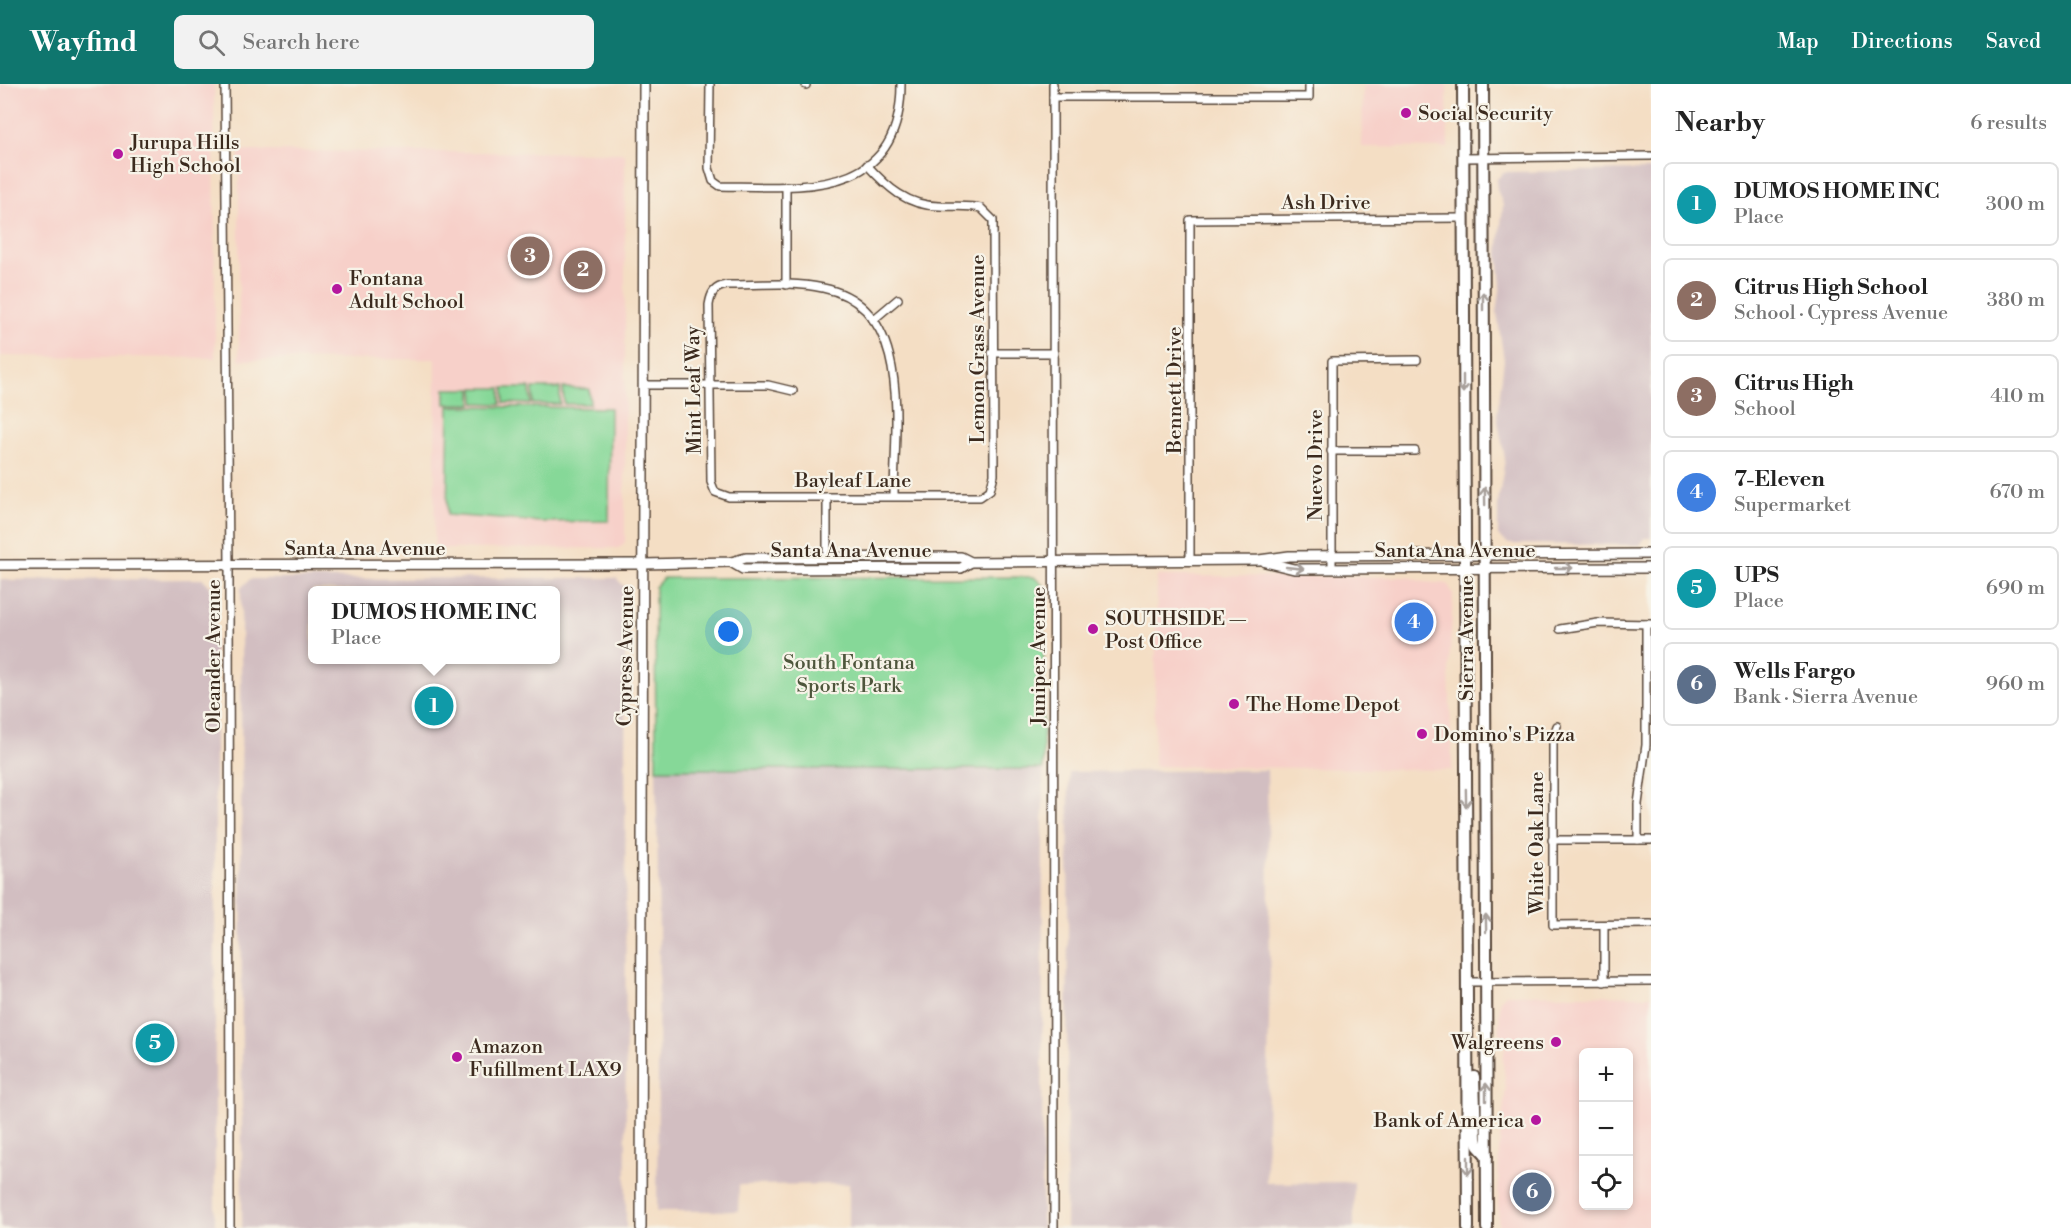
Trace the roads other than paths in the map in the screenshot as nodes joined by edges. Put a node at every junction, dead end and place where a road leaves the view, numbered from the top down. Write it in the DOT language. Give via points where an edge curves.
graph roads {
  1 [pos="225,84"];
  2 [pos="644,84"];
  3 [pos="710,84"];
  4 [pos="901,84"];
  5 [pos="1053,84"];
  6 [pos="1309,84"];
  7 [pos="1463,84"];
  8 [pos="1483,84"];
  9 [pos="1053,97"];
  10 [pos="1651,156"];
  11 [pos="1463,158"];
  12 [pos="1483,158"];
  13 [pos="867,165"];
  14 [pos="786,187"];
  15 [pos="1462,218"];
  16 [pos="1190,220"];
  17 [pos="786,285"];
  18 [pos="898,299"];
  19 [pos="873,320"];
  20 [pos="992,353"];
  21 [pos="1054,353"];
  22 [pos="1417,360"];
  23 [pos="643,385"];
  24 [pos="709,385"];
  25 [pos="794,391"];
  26 [pos="1331,451"];
  27 [pos="1415,451"];
  28 [pos="990,490"];
  29 [pos="715,492"];
  30 [pos="827,497"];
  31 [pos="894,497"];
  32 [pos="1651,554"];
  33 [pos="1464,555"];
  34 [pos="1485,555"];
  35 [pos="1332,556"];
  36 [pos="827,558"];
  37 [pos="1190,560"];
  38 [pos="1259,560"];
  39 [pos="1054,561"];
  40 [pos="731,562"];
  41 [pos="971,562"];
  42 [pos="644,564"];
  43 [pos="0,565"];
  44 [pos="230,566"];
  45 [pos="1464,568"];
  46 [pos="1485,568"];
  47 [pos="1651,568"];
  48 [pos="1332,569"];
  49 [pos="1648,624"];
  50 [pos="1560,629"];
  51 [pos="1557,726"];
  52 [pos="1552,840"];
  53 [pos="1638,840"];
  54 [pos="1651,840"];
  55 [pos="1651,924"];
  56 [pos="1604,925"];
  57 [pos="1651,981"];
  58 [pos="1468,982"];
  59 [pos="1487,982"];
  60 [pos="1604,982"];
  61 [pos="1467,1054"];
  62 [pos="1487,1156"];
  63 [pos="230,1228"];
  64 [pos="641,1228"];
  65 [pos="1054,1228"];
  66 [pos="1468,1228"];
  67 [pos="1486,1228"];
  1 -- 44 [label="street, Oleander Avenue"];
  2 -- 23 [label="street, Cypress Avenue"];
  3 -- 14 [label="street" via="709,168 713,181 720,186"];
  4 -- 13 [label="street" via="896,124 884,148"];
  5 -- 9 [label="street, Juniper Avenue"];
  6 -- 9 [label="street" via="1309,97"];
  7 -- 11 [label="main road, Sierra Avenue"];
  8 -- 12 [label="main road, Sierra Avenue"];
  9 -- 21 [label="street, Juniper Avenue"];
  10 -- 12 [label="street"];
  11 -- 12 [label="street"];
  11 -- 15 [label="main road, Sierra Avenue"];
  34 -- 12 [label="main road, Sierra Avenue, one-way"];
  13 -- 14 [label="street" via="831,183"];
  13 -- 20 [label="street, Lemon Grass Avenue" via="889,188 911,201 936,207 975,206 986,210 993,220"];
  14 -- 17 [label="street"];
  15 -- 16 [label="street, Ash Drive"];
  15 -- 33 [label="main road, Sierra Avenue, one-way"];
  16 -- 37 [label="street, Bennett Drive"];
  17 -- 19 [label="street" via="836,291"];
  17 -- 24 [label="street, Mint Leaf Way" via="716,288 709,305"];
  18 -- 19 [label="street"];
  19 -- 31 [label="street" via="885,339 893,365"];
  20 -- 21 [label="street"];
  20 -- 28 [label="street, Lemon Grass Avenue" via="994,475"];
  21 -- 39 [label="street, Juniper Avenue"];
  22 -- 26 [label="street, Nuevo Drive" via="1332,361"];
  23 -- 24 [label="street"];
  23 -- 42 [label="street, Cypress Avenue"];
  24 -- 25 [label="street" via="780,386"];
  24 -- 29 [label="street, Mint Leaf Way" via="711,482"];
  26 -- 27 [label="street"];
  26 -- 35 [label="street, Nuevo Drive"];
  28 -- 31 [label="street, Bayleaf Lane" via="980,497"];
  29 -- 30 [label="street, Bayleaf Lane" via="729,497"];
  30 -- 31 [label="street, Bayleaf Lane"];
  30 -- 36 [label="street"];
  32 -- 34 [label="street, Santa Ana Avenue"];
  33 -- 34 [label="street, Santa Ana Avenue"];
  33 -- 35 [label="street, Santa Ana Avenue"];
  33 -- 45 [label="main road, Sierra Avenue"];
  34 -- 46 [label="main road, Sierra Avenue"];
  35 -- 38 [label="street, Santa Ana Avenue"];
  35 -- 48 [label="street, Nuevo Drive"];
  36 -- 40 [label="street, Santa Ana Avenue" via="746,558"];
  36 -- 41 [label="street, Santa Ana Avenue" via="961,557"];
  37 -- 38 [label="street, Santa Ana Avenue"];
  37 -- 39 [label="street, Santa Ana Avenue"];
  38 -- 48 [label="street, Santa Ana Avenue, one-way" via="1294,569"];
  39 -- 41 [label="street, Santa Ana Avenue"];
  39 -- 65 [label="street, Juniper Avenue"];
  40 -- 41 [label="street, Santa Ana Avenue" via="743,569 961,568"];
  40 -- 42 [label="street, Santa Ana Avenue"];
  42 -- 44 [label="street, Santa Ana Avenue"];
  42 -- 64 [label="street, Cypress Avenue"];
  43 -- 44 [label="street, Santa Ana Avenue"];
  44 -- 63 [label="street, Oleander Avenue"];
  45 -- 46 [label="street, Santa Ana Avenue"];
  45 -- 48 [label="street, Santa Ana Avenue"];
  45 -- 58 [label="main road, Sierra Avenue, one-way"];
  46 -- 47 [label="street, Santa Ana Avenue, one-way"];
  59 -- 46 [label="main road, Sierra Avenue, one-way"];
  49 -- 50 [label="street" via="1598,623"];
  49 -- 53 [label="street" via="1646,745 1638,804"];
  51 -- 52 [label="street, White Oak Lane" via="1553,738"];
  52 -- 53 [label="street"];
  52 -- 56 [label="street, White Oak Lane" via="1552,925"];
  53 -- 54 [label="street"];
  55 -- 56 [label="street"];
  56 -- 60 [label="street"];
  57 -- 60 [label="street"];
  58 -- 59 [label="street"];
  58 -- 61 [label="main road, Sierra Avenue"];
  59 -- 60 [label="street"];
  62 -- 59 [label="main road, Sierra Avenue, one-way"];
  61 -- 62 [label="main road" via="1475,1082 1476,1139"];
  61 -- 66 [label="main road, Sierra Avenue, one-way"];
  62 -- 67 [label="main road, Sierra Avenue"];
}
